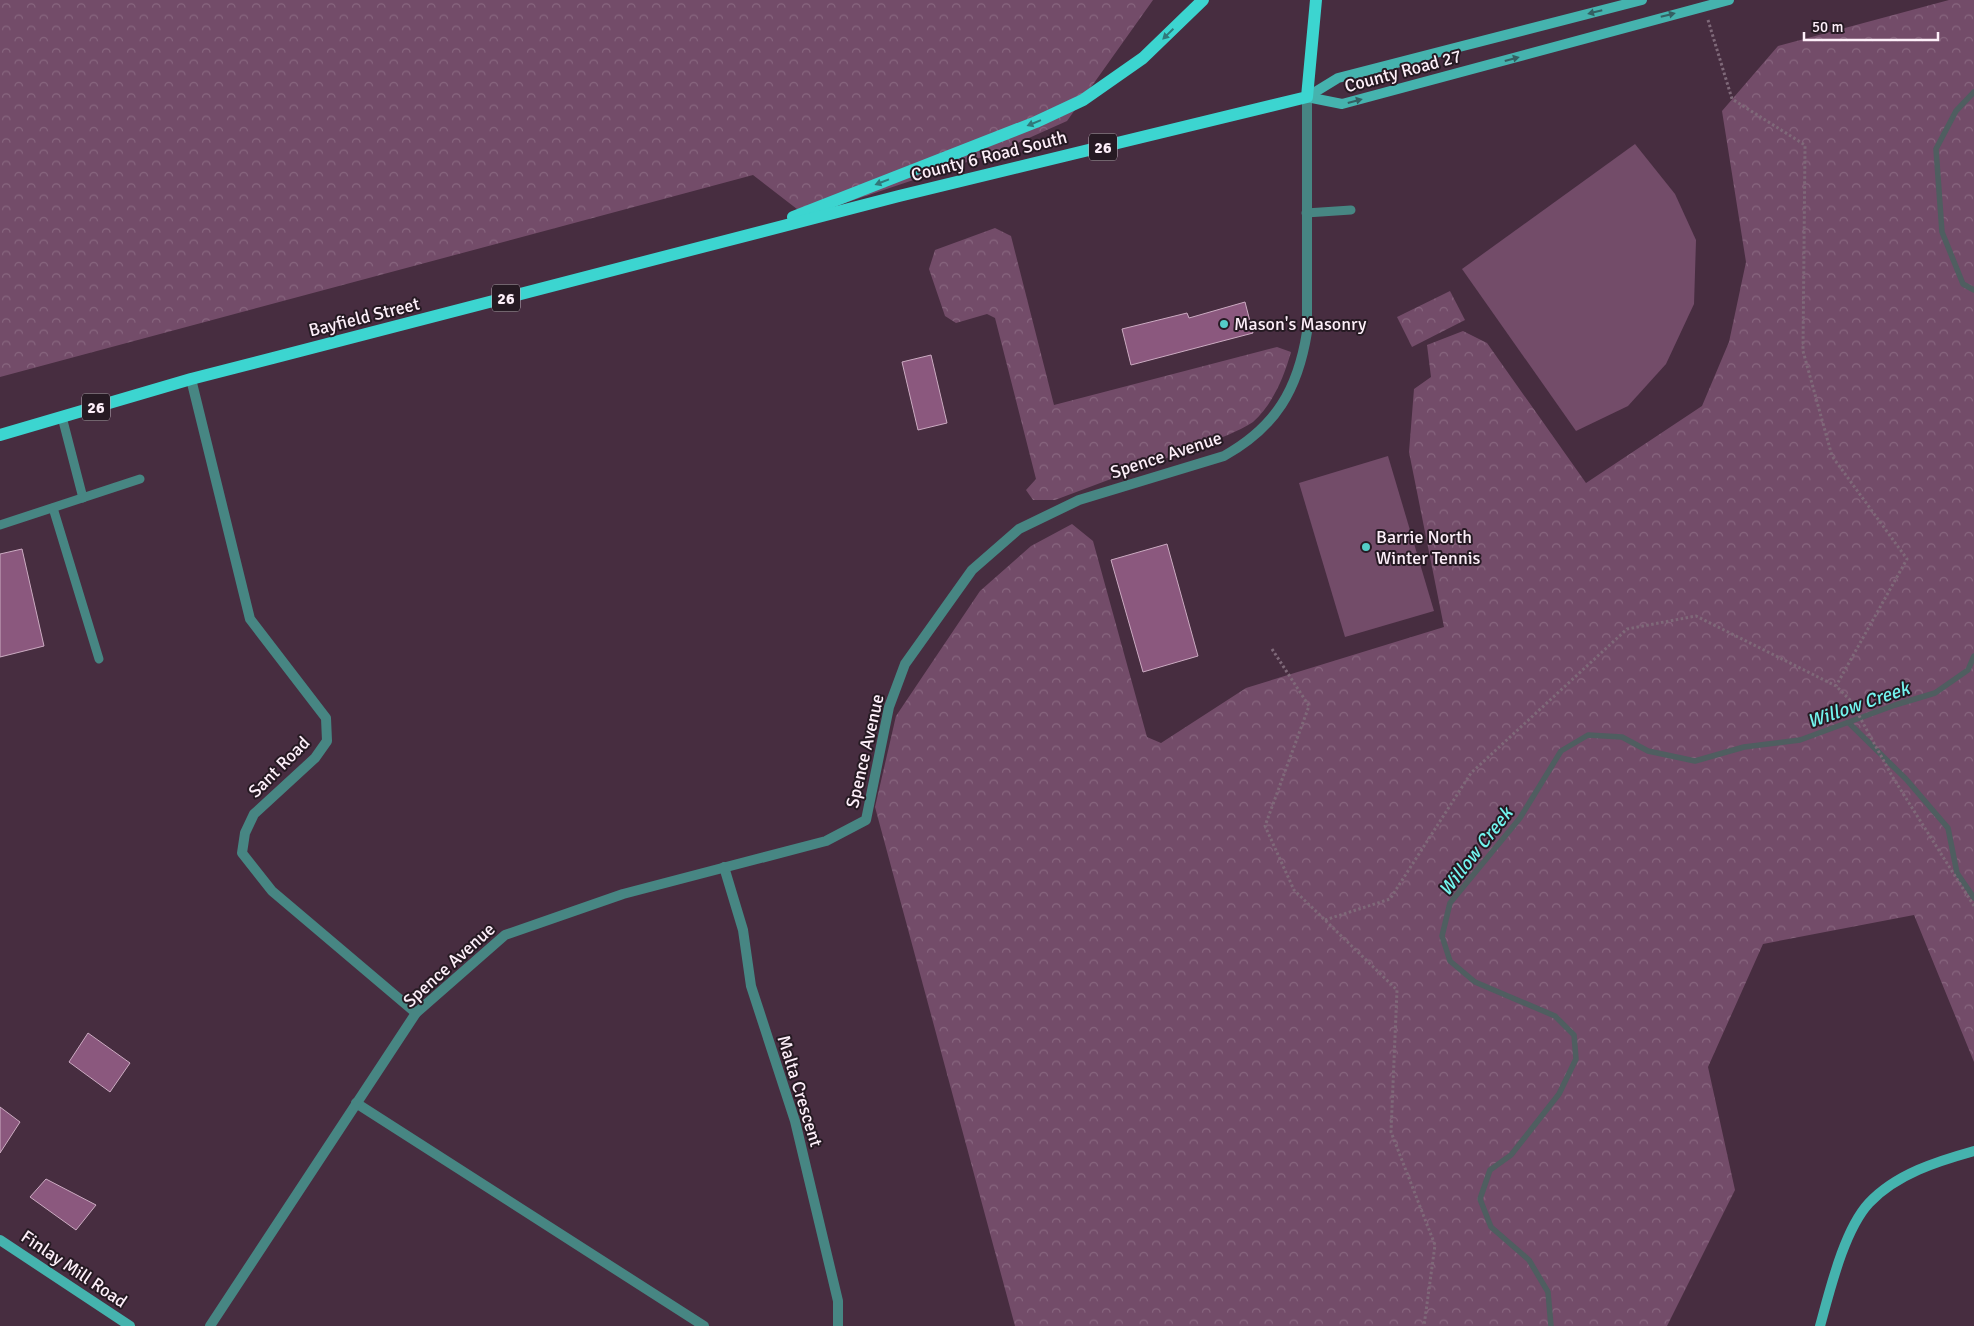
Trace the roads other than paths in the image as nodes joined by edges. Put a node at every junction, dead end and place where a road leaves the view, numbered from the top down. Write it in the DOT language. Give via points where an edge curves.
graph roads {
  1 [pos="1203,0"];
  2 [pos="1316,0"];
  3 [pos="1642,0"];
  4 [pos="1729,0"];
  5 [pos="1307,97"];
  6 [pos="1351,210"];
  7 [pos="1306,213"];
  8 [pos="738,238"];
  9 [pos="191,379"];
  10 [pos="62,417"];
  11 [pos="0,435"];
  12 [pos="140,479"];
  13 [pos="83,498"];
  14 [pos="52,508"];
  15 [pos="0,525"];
  16 [pos="99,659"];
  17 [pos="724,867"];
  18 [pos="416,1013"];
  19 [pos="356,1103"];
  20 [pos="1974,1151"];
  21 [pos="0,1240"];
  22 [pos="130,1326"];
  23 [pos="210,1326"];
  24 [pos="704,1326"];
  25 [pos="838,1326"];
  26 [pos="1820,1326"];
  1 -- 8 [label="main road, one-way" via="1143,58 1083,100 1027,126"];
  2 -- 5 [label="main road"];
  3 -- 5 [label="main road, County Road 27, one-way" via="1338,78"];
  5 -- 4 [label="main road, County Road 27, one-way" via="1342,104"];
  5 -- 7 [label="street, Spence Avenue"];
  5 -- 8 [label="main road, County 6 Road South / 26"];
  6 -- 7 [label="lane"];
  7 -- 17 [label="street, Spence Avenue" via="1307,332 1303,358 1294,384 1267,426 1224,456 1079,500 1020,529 972,570 905,664 889,706 866,820 826,841"];
  8 -- 9 [label="main road, Bayfield Street / 26"];
  9 -- 10 [label="main road, Bayfield Street / 26"];
  9 -- 18 [label="street, Sant Road" via="250,619 326,718 327,741 315,758 254,814 245,833 242,853 272,890"];
  10 -- 11 [label="main road, Bayfield Street / 26"];
  10 -- 13 [label="lane"];
  12 -- 13 [label="lane"];
  13 -- 14 [label="lane"];
  14 -- 15 [label="lane"];
  14 -- 16 [label="lane"];
  17 -- 18 [label="street, Spence Avenue" via="623,894 505,935"];
  17 -- 25 [label="street, Malta Crescent" via="744,930 751,986 795,1121 838,1301"];
  18 -- 19 [label="street, Spence Avenue"];
  19 -- 23 [label="street, Spence Avenue"];
  19 -- 24 [label="street"];
  20 -- 26 [label="main road" via="1903,1177 1869,1203 1845,1243"];
  21 -- 22 [label="main road, Finlay Mill Road"];
}
